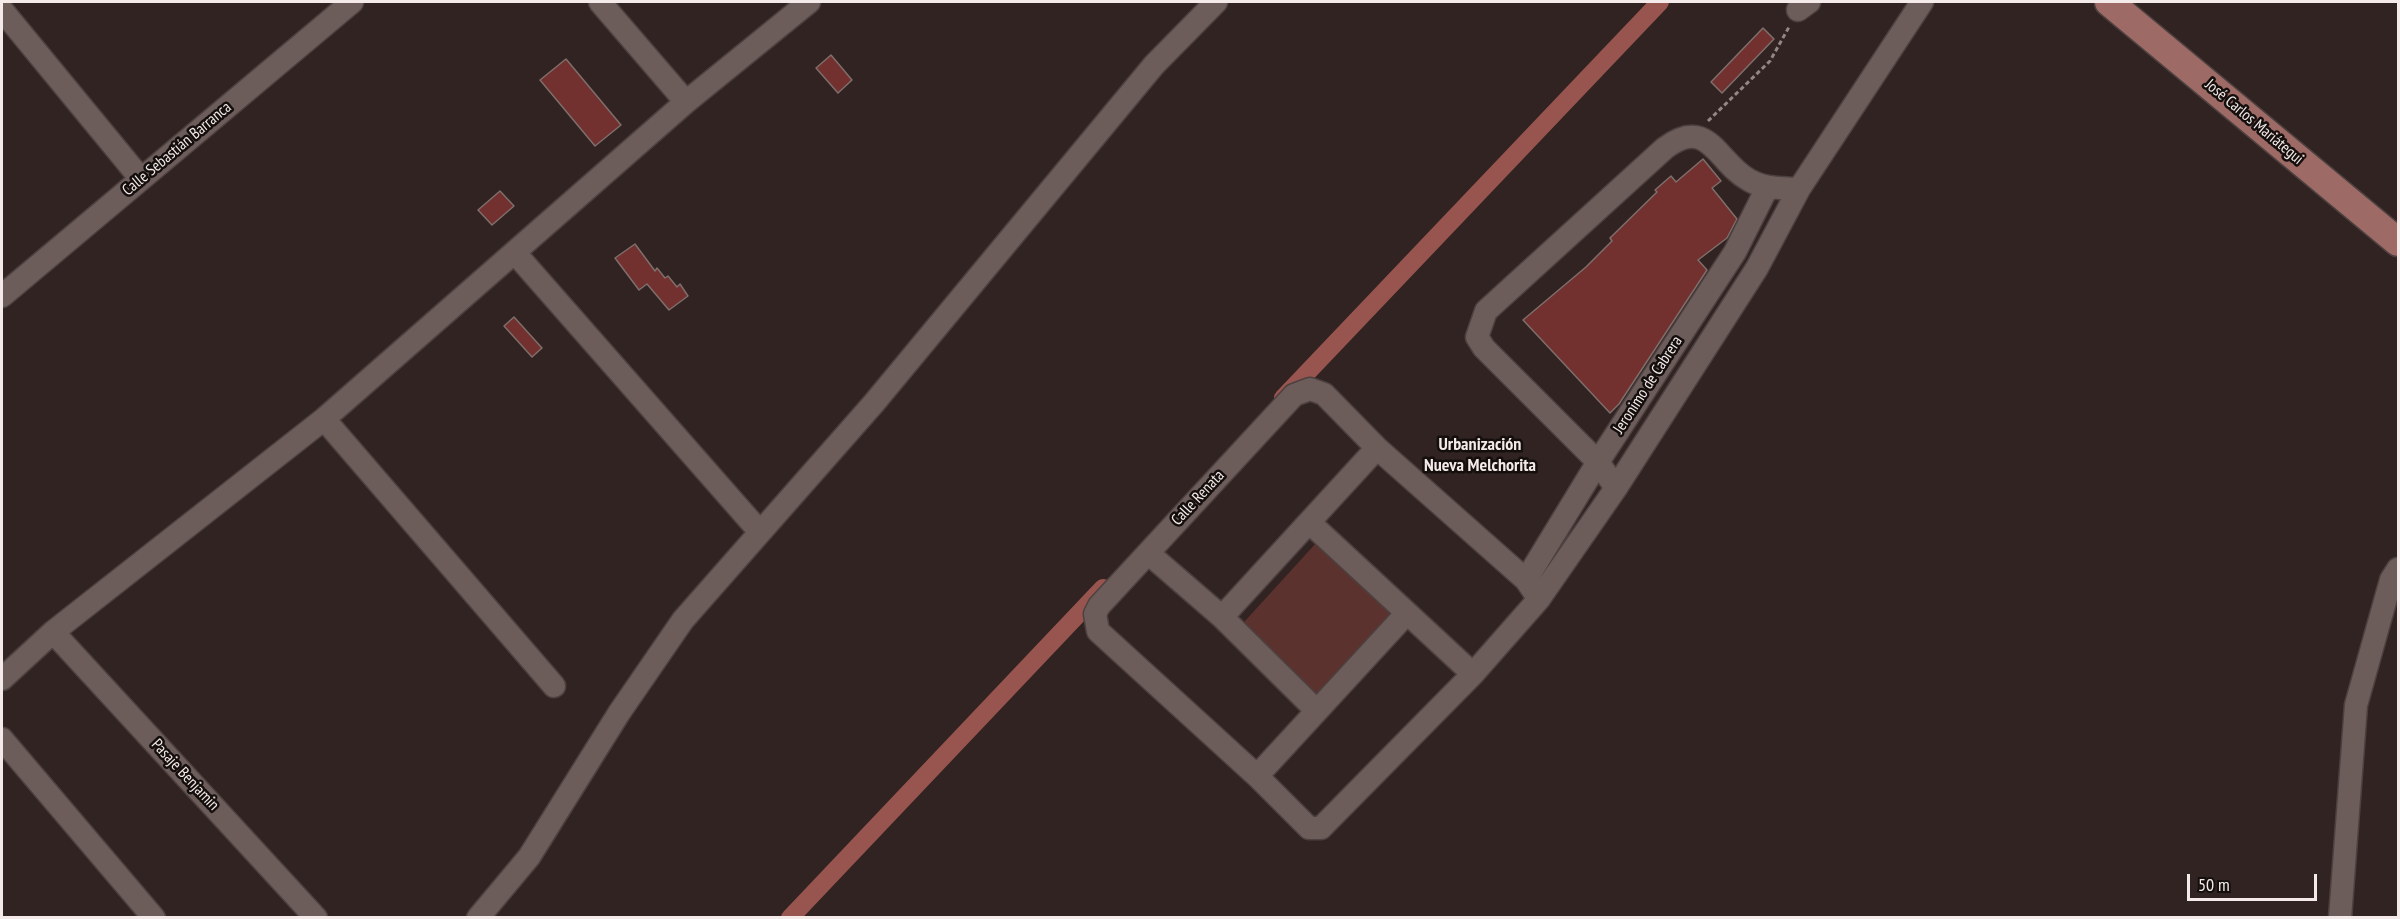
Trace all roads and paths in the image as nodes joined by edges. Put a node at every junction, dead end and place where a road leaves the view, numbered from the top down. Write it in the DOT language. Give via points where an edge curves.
graph roads {
  1 [pos="352,2"];
  2 [pos="600,2"];
  3 [pos="809,2"];
  4 [pos="1216,2"];
  5 [pos="1922,2"];
  6 [pos="2109,2"];
  7 [pos="1803,6"];
  8 [pos="2,10"];
  9 [pos="686,102"];
  10 [pos="1722,106"];
  11 [pos="141,179"];
  12 [pos="1767,188"];
  13 [pos="1799,189"];
  14 [pos="2398,243"];
  15 [pos="515,253"];
  16 [pos="2,296"];
  17 [pos="324,419"];
  18 [pos="1377,448"];
  19 [pos="1599,462"];
  20 [pos="1616,488"];
  21 [pos="1310,523"];
  22 [pos="760,532"];
  23 [pos="1148,552"];
  24 [pos="2398,569"];
  25 [pos="1532,589"];
  26 [pos="1407,613"];
  27 [pos="1222,617"];
  28 [pos="53,632"];
  29 [pos="1473,674"];
  30 [pos="2,680"];
  31 [pos="554,686"];
  32 [pos="1316,710"];
  33 [pos="2,739"];
  34 [pos="1257,776"];
  35 [pos="154,918"];
  36 [pos="316,918"];
  37 [pos="478,918"];
  38 [pos="2340,918"];
  1 -- 11 [label="street, Calle Sebastián Barranca"];
  2 -- 9 [label="street"];
  3 -- 9 [label="street"];
  4 -- 22 [label="street" via="1154,65 874,402"];
  5 -- 13 [label="street"];
  6 -- 14 [label="main road, José Carlos Mariátegui"];
  7 -- 10 [label="path" via="1770,62"];
  8 -- 11 [label="street"];
  9 -- 15 [label="street"];
  11 -- 16 [label="street, Calle Sebastián Barranca"];
  12 -- 13 [label="street"];
  12 -- 19 [label="street, Jeronimo de Cabrera" via="1734,252"];
  12 -- 19 [label="street" via="1747,180 1718,150 1694,135 1684,136 1665,148 1486,311 1477,337 1484,348"];
  13 -- 20 [label="street" via="1757,268"];
  15 -- 17 [label="street"];
  15 -- 22 [label="street"];
  17 -- 28 [label="street"];
  17 -- 31 [label="street"];
  18 -- 21 [label="street"];
  18 -- 23 [label="street, Calle Renata" via="1324,393 1310,389 1294,395"];
  18 -- 25 [label="street"];
  19 -- 20 [label="street"];
  19 -- 25 [label="street, Jeronimo de Cabrera"];
  20 -- 25 [label="street"];
  21 -- 26 [label="street"];
  21 -- 27 [label="street"];
  22 -- 37 [label="street" via="683,620 529,857"];
  23 -- 27 [label="street"];
  23 -- 34 [label="street, Calle Renata" via="1099,606 1095,614 1098,631"];
  24 -- 38 [label="street" via="2391,580 2356,705"];
  25 -- 29 [label="street"];
  26 -- 29 [label="street"];
  26 -- 32 [label="street"];
  27 -- 32 [label="street"];
  28 -- 30 [label="street"];
  28 -- 36 [label="street, Pasaje Benjamin"];
  29 -- 34 [label="street" via="1321,828 1309,828"];
  32 -- 34 [label="street"];
  33 -- 35 [label="street"];
}
